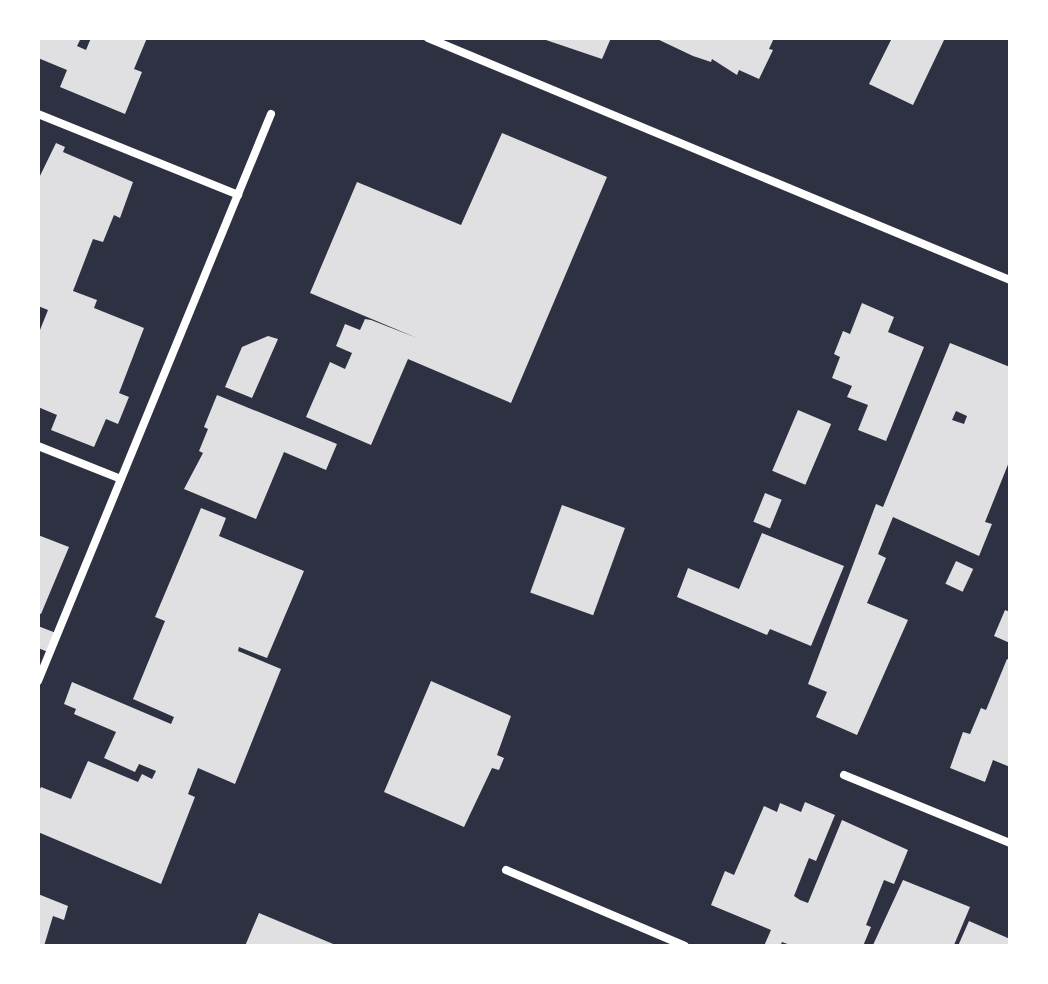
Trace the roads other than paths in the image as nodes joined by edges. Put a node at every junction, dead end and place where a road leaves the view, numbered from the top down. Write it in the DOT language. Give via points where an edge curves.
graph roads {
  1 [pos="428,38"];
  2 [pos="38,114"];
  3 [pos="271,114"];
  4 [pos="238,195"];
  5 [pos="1010,280"];
  6 [pos="38,446"];
  7 [pos="121,479"];
  8 [pos="40,668"];
  9 [pos="38,681"];
  10 [pos="844,775"];
  11 [pos="1010,843"];
  12 [pos="506,870"];
  13 [pos="685,946"];
  1 -- 5 [label="street"];
  2 -- 4 [label="street"];
  3 -- 4 [label="street"];
  4 -- 7 [label="street"];
  6 -- 7 [label="street"];
  7 -- 8 [label="street"];
  8 -- 9 [label="street"];
  10 -- 11 [label="street"];
  12 -- 13 [label="street"];
}
